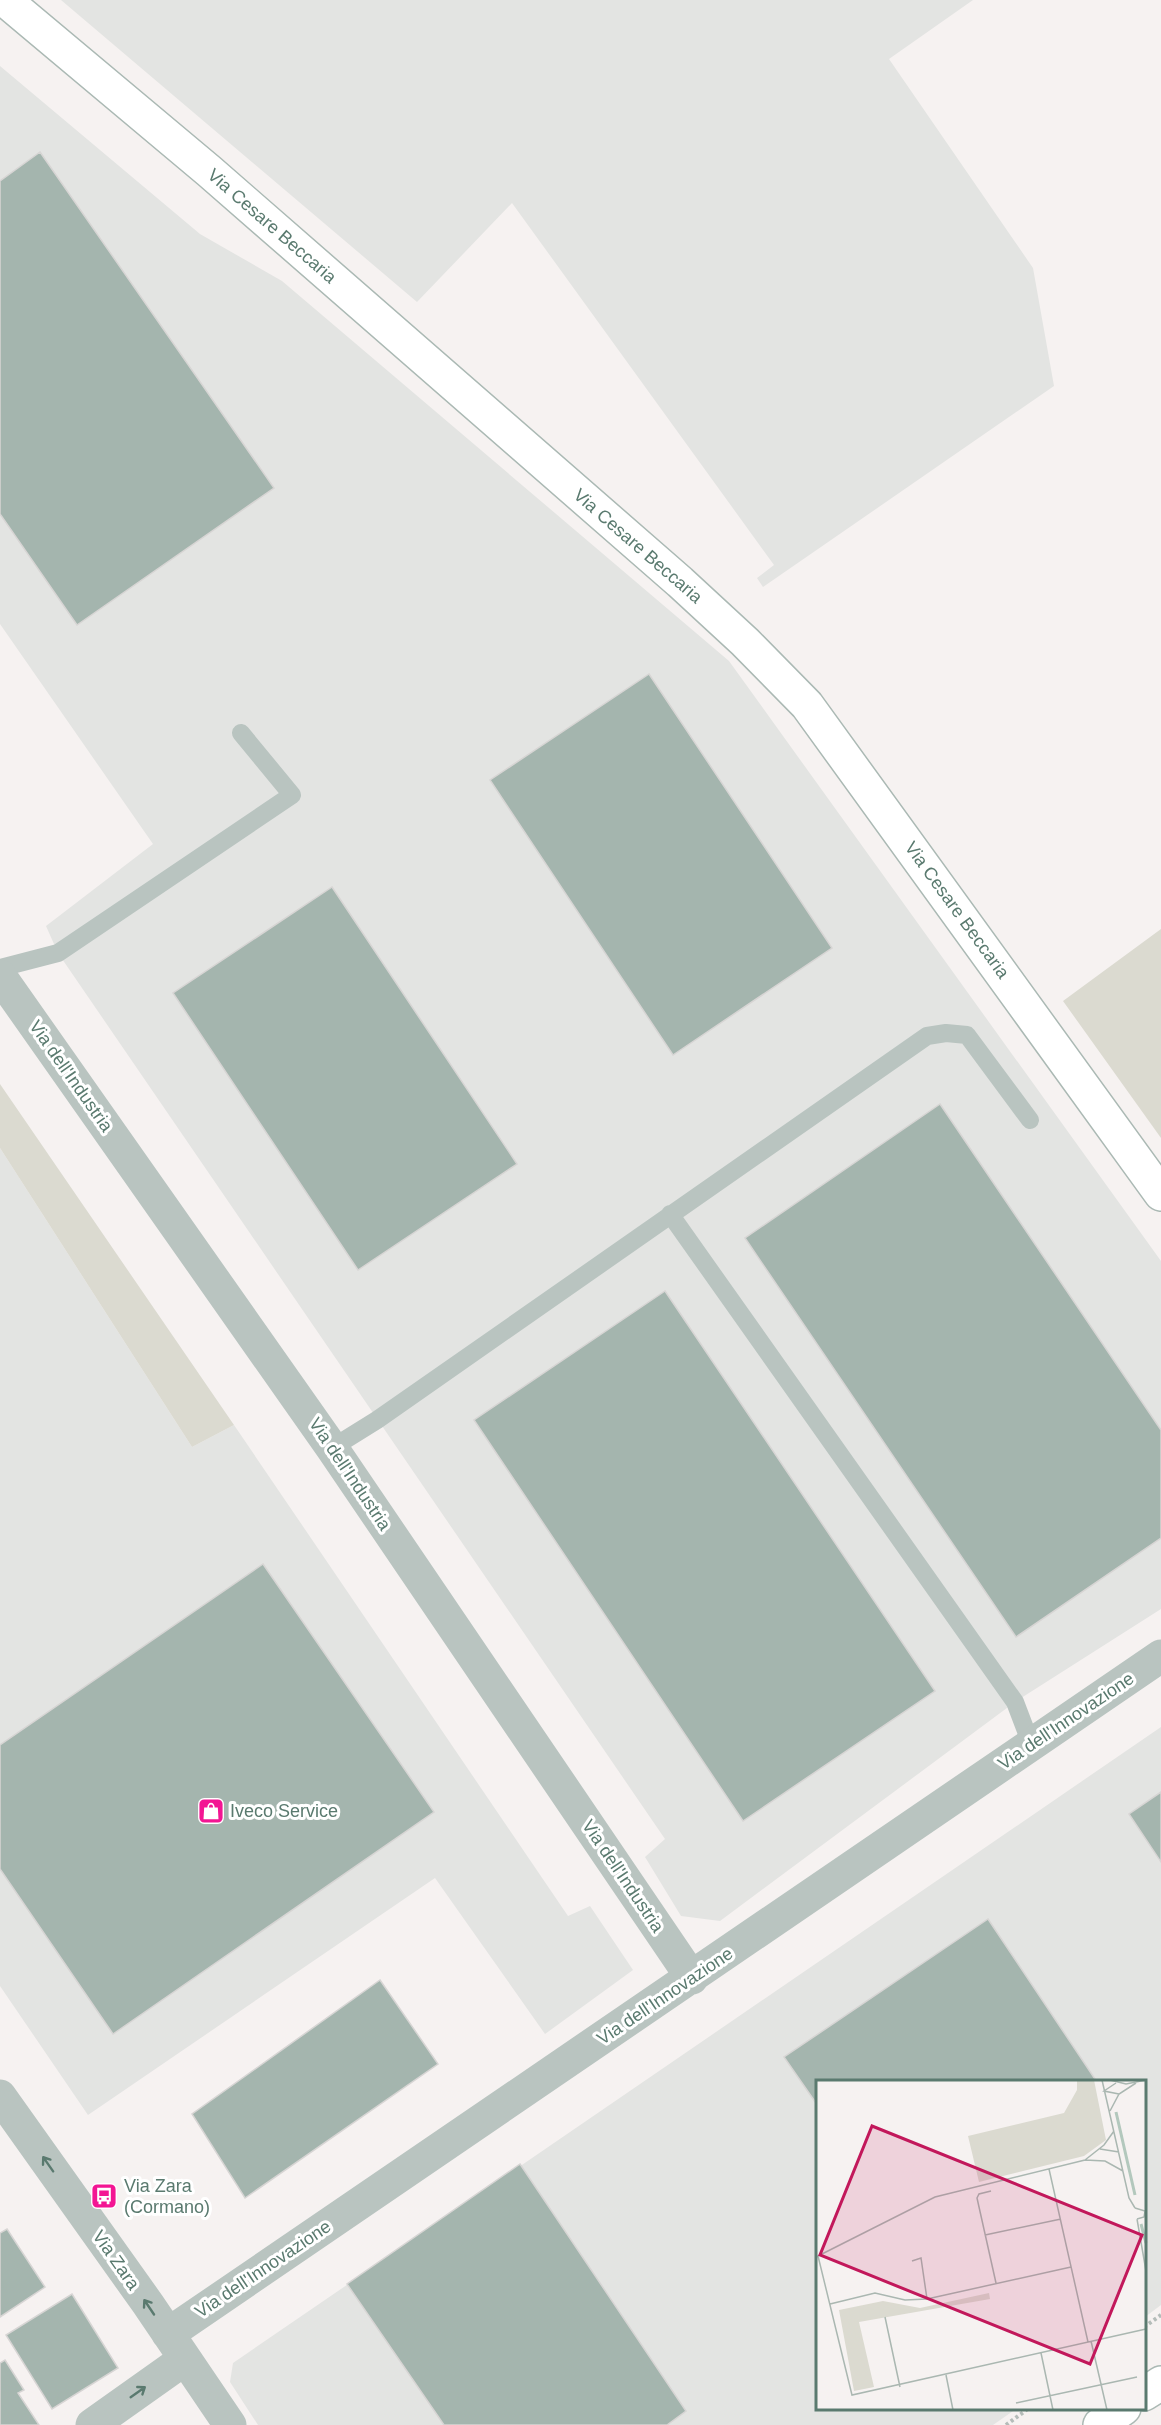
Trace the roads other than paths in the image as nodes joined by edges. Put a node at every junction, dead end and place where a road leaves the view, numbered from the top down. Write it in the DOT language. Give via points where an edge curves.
graph roads {
  1 [pos="5,0"];
  2 [pos="241,733"];
  3 [pos="0,968"];
  4 [pos="0,976"];
  5 [pos="1030,1120"];
  6 [pos="1161,1194"];
  7 [pos="670,1214"];
  8 [pos="332,1448"];
  9 [pos="1161,1656"];
  10 [pos="1032,1744"];
  11 [pos="692,1978"];
  12 [pos="0,2096"];
  13 [pos="176,2346"];
  14 [pos="1161,2383"];
  15 [pos="1146,2393"];
  16 [pos="1122,2410"];
  17 [pos="92,2425"];
  18 [pos="230,2425"];
  19 [pos="1100,2425"];
  1 -- 6 [label="street, Via Cesare Beccaria" via="209,171 680,582 800,698"];
  2 -- 3 [label="lane" via="292,795 58,953"];
  4 -- 8 [label="street, Via dell'Industria"];
  5 -- 7 [label="lane" via="966,1035 927,1036"];
  7 -- 8 [label="lane"];
  7 -- 10 [label="lane" via="1015,1702"];
  8 -- 11 [label="street, Via dell'Industria"];
  9 -- 10 [label="street, Via dell'Innovazione"];
  10 -- 11 [label="street, Via dell'Innovazione"];
  11 -- 13 [label="street, Via dell'Innovazione"];
  13 -- 12 [label="street, Via Zara, one-way"];
  17 -- 13 [label="street, Via dell'Innovazione, one-way"];
  13 -- 18 [label="street, Via Zara"];
  14 -- 15 [label="street"];
  16 -- 19 [label="street"];
}
